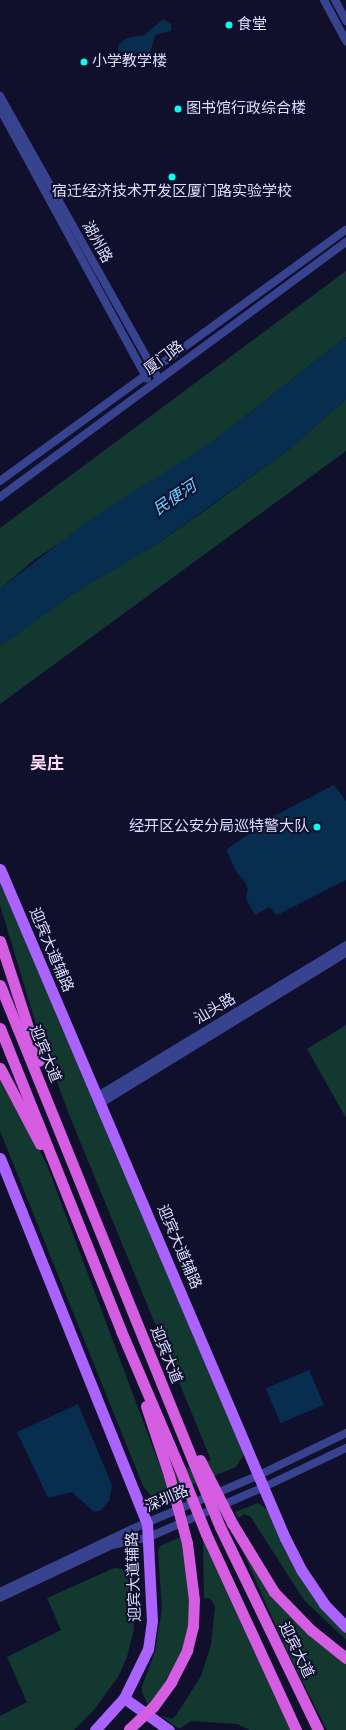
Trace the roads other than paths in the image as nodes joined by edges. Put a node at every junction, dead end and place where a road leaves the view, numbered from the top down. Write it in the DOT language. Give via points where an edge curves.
graph roads {
  1 [pos="324,0"];
  2 [pos="335,0"];
  3 [pos="346,21"];
  4 [pos="346,41"];
  5 [pos="0,96"];
  6 [pos="0,109"];
  7 [pos="346,230"];
  8 [pos="346,242"];
  9 [pos="152,369"];
  10 [pos="145,374"];
  11 [pos="159,379"];
  12 [pos="151,385"];
  13 [pos="0,481"];
  14 [pos="0,497"];
  15 [pos="0,870"];
  16 [pos="0,941"];
  17 [pos="346,945"];
  18 [pos="346,953"];
  19 [pos="0,985"];
  20 [pos="0,1028"];
  21 [pos="0,1068"];
  22 [pos="99,1100"];
  23 [pos="0,1158"];
  24 [pos="80,1178"];
  25 [pos="69,1198"];
  26 [pos="121,1332"];
  27 [pos="346,1433"];
  28 [pos="346,1448"];
  29 [pos="197,1462"];
  30 [pos="259,1474"];
  31 [pos="264,1487"];
  32 [pos="147,1522"];
  33 [pos="149,1537"];
  34 [pos="0,1592"];
  35 [pos="0,1598"];
  36 [pos="346,1627"];
  37 [pos="346,1658"];
  38 [pos="124,1698"];
  39 [pos="96,1730"];
  40 [pos="129,1730"];
  41 [pos="169,1730"];
  42 [pos="296,1730"];
  43 [pos="318,1730"];
  1 -- 4 [label="street"];
  2 -- 3 [label="street"];
  5 -- 9 [label="street, 湖州路"];
  6 -- 10 [label="street, 湖州路"];
  7 -- 9 [label="street, 厦门路"];
  8 -- 11 [label="street, 厦门路"];
  9 -- 10 [label="street, 厦门路"];
  9 -- 11 [label="street, 湖州路"];
  10 -- 12 [label="street, 湖州路"];
  10 -- 13 [label="street, 厦门路"];
  11 -- 12 [label="street, 厦门路"];
  12 -- 14 [label="street, 厦门路"];
  15 -- 22 [label="main road, 迎宾大道辅路"];
  16 -- 24 [label="highway" via="15,992"];
  17 -- 22 [label="street, 汕头路"];
  18 -- 22 [label="street, 汕头路"];
  19 -- 24 [label="highway, 迎宾大道"];
  20 -- 25 [label="highway, 迎宾大道"];
  21 -- 25 [label="highway"];
  22 -- 30 [label="main road, 迎宾大道辅路"];
  23 -- 32 [label="main road, 迎宾大道辅路"];
  24 -- 29 [label="highway, 迎宾大道" via="142,1334"];
  25 -- 26 [label="highway, 迎宾大道"];
  26 -- 40 [label="highway, bridge" via="169,1474 187,1543 194,1600 192,1626 184,1657 171,1682 153,1707"];
  26 -- 42 [label="highway, 迎宾大道, bridge" via="206,1534"];
  27 -- 30 [label="street, 深圳路"];
  28 -- 31 [label="street, 深圳路"];
  29 -- 37 [label="highway, bridge" via="274,1592 311,1630"];
  29 -- 43 [label="highway, 迎宾大道, bridge" via="220,1527"];
  30 -- 31 [label="main road, 迎宾大道辅路"];
  30 -- 32 [label="street, 深圳路"];
  31 -- 33 [label="street, 深圳路"];
  31 -- 36 [label="main road, 迎宾大道辅路" via="284,1538 302,1571 324,1604"];
  32 -- 33 [label="main road, 迎宾大道辅路"];
  32 -- 34 [label="street, 深圳路"];
  33 -- 35 [label="street, 深圳路" via="112,1545"];
  33 -- 38 [label="main road, 迎宾大道辅路" via="152,1621 148,1649"];
  38 -- 39 [label="main road, 迎宾大道辅路"];
  38 -- 41 [label="main road"];
}
